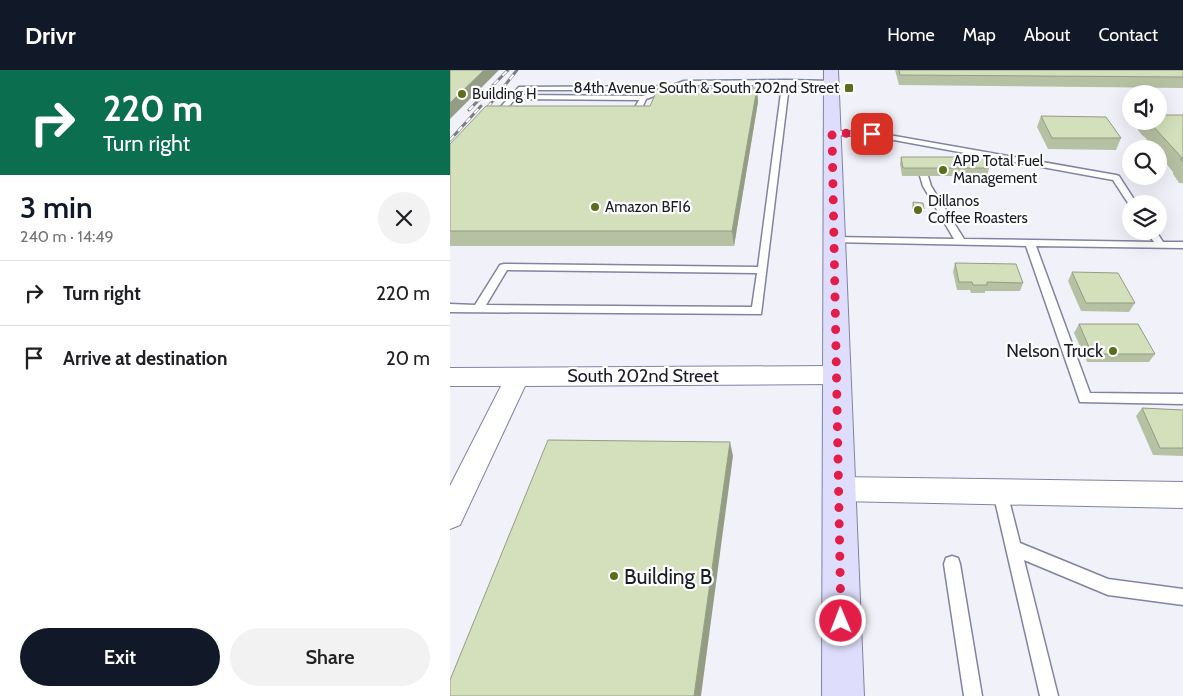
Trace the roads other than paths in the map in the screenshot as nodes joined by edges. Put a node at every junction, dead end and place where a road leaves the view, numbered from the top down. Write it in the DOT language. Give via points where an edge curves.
graph roads {
  1 [pos="831,76"];
  2 [pos="786,82"];
  3 [pos="670,88"];
  4 [pos="514,97"];
  5 [pos="644,98"];
  6 [pos="506,106"];
  7 [pos="515,106"];
  8 [pos="628,106"];
  9 [pos="638,106"];
  10 [pos="508,115"];
  11 [pos="616,115"];
  12 [pos="832,133"];
  13 [pos="924,176"];
  14 [pos="1127,195"];
  15 [pos="833,240"];
  16 [pos="1157,240"];
  17 [pos="961,242"];
  18 [pos="1030,243"];
  19 [pos="1160,244"];
  20 [pos="1183,245"];
  21 [pos="762,270"];
  22 [pos="450,308"];
  23 [pos="478,308"];
  24 [pos="835,375"];
  25 [pos="450,377"];
  26 [pos="517,377"];
  27 [pos="1183,399"];
  28 [pos="838,489"];
  29 [pos="1000,492"];
  30 [pos="1183,495"];
  31 [pos="450,516"];
  32 [pos="1014,548"];
  33 [pos="952,564"];
  34 [pos="1183,597"];
  35 [pos="843,696"];
  36 [pos="973,696"];
  37 [pos="1049,696"];
  1 -- 2 [label="lane"];
  1 -- 12 [label="main road"];
  2 -- 3 [label="lane" via="684,83"];
  2 -- 21 [label="lane"];
  3 -- 4 [label="lane" via="521,88"];
  3 -- 5 [label="lane"];
  4 -- 5 [label="lane"];
  4 -- 6 [label="lane"];
  5 -- 9 [label="lane"];
  6 -- 7 [label="lane"];
  6 -- 10 [label="lane" via="498,115"];
  8 -- 9 [label="lane"];
  9 -- 11 [label="lane" via="635,115"];
  12 -- 14 [label="lane" via="872,134 916,145 1116,178"];
  12 -- 15 [label="main road"];
  13 -- 17 [label="lane"];
  15 -- 17 [label="lane"];
  15 -- 24 [label="main road"];
  16 -- 19 [label="lane"];
  17 -- 18 [label="lane"];
  18 -- 19 [label="lane"];
  18 -- 27 [label="lane" via="1084,398"];
  19 -- 20 [label="lane"];
  21 -- 23 [label="lane" via="504,267"];
  21 -- 23 [label="lane" via="757,311"];
  22 -- 23 [label="lane"];
  24 -- 26 [label="street, South 202nd Street"];
  24 -- 28 [label="main road"];
  25 -- 26 [label="street, South 202nd Street"];
  26 -- 31 [label="street"];
  28 -- 29 [label="street"];
  28 -- 35 [label="main road"];
  29 -- 30 [label="street"];
  29 -- 32 [label="lane"];
  32 -- 34 [label="lane" via="1108,587"];
  32 -- 37 [label="lane"];
  33 -- 36 [label="lane"];
}
